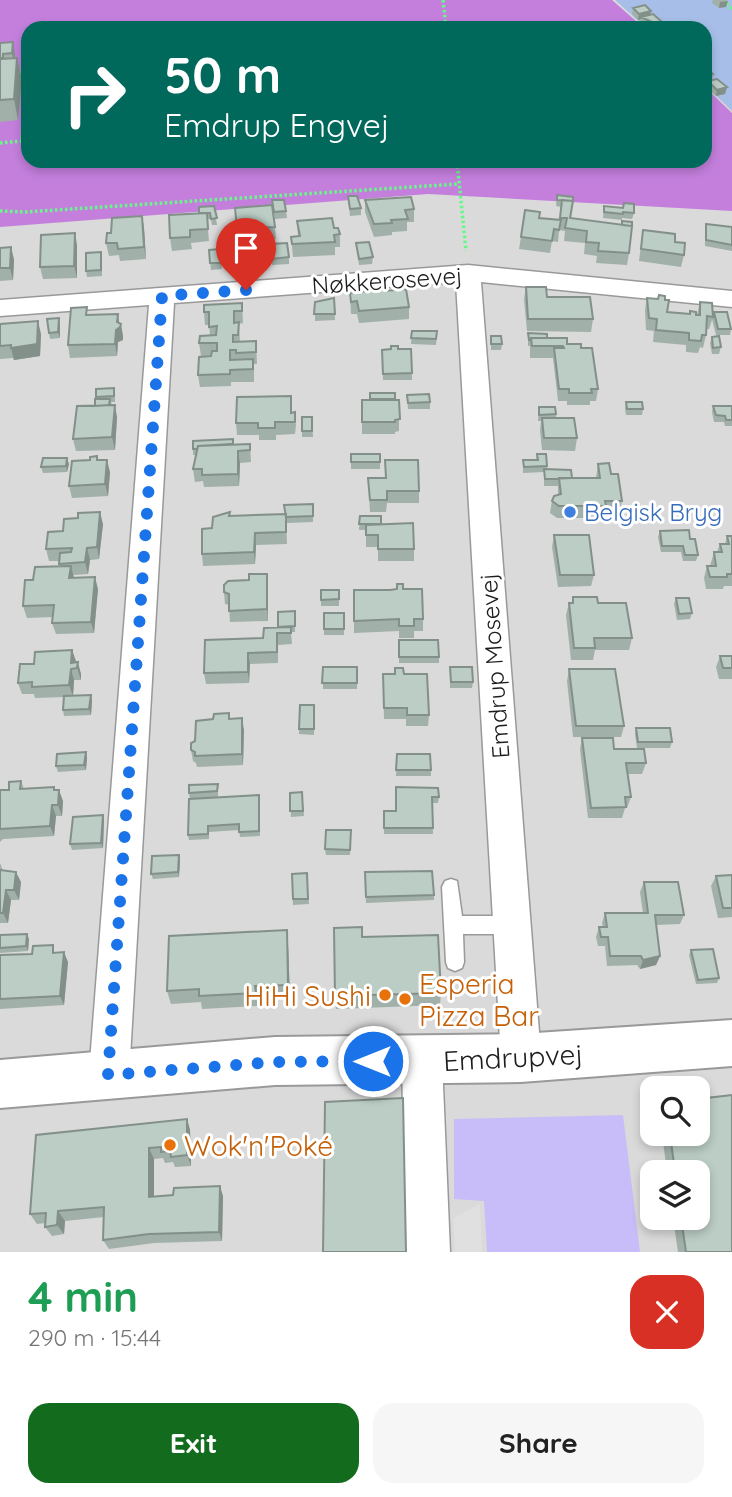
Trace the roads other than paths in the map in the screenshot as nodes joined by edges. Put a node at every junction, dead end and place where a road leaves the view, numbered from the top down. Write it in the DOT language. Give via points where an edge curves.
graph roads {
  1 [pos="468,273"];
  2 [pos="162,296"];
  3 [pos="732,299"];
  4 [pos="0,308"];
  5 [pos="451,887"];
  6 [pos="453,925"];
  7 [pos="512,925"];
  8 [pos="455,962"];
  9 [pos="732,1043"];
  10 [pos="521,1058"];
  11 [pos="422,1061"];
  12 [pos="108,1075"];
  13 [pos="0,1084"];
  14 [pos="428,1252"];
  1 -- 2 [label="street, Nøkkerosevej"];
  1 -- 3 [label="street, Nøkkerosevej"];
  1 -- 7 [label="street, Emdrup Mosevej"];
  2 -- 4 [label="street, Nøkkerosevej"];
  2 -- 12 [label="street"];
  5 -- 6 [label="lane"];
  6 -- 7 [label="lane"];
  6 -- 8 [label="lane"];
  7 -- 10 [label="street, Emdrup Mosevej"];
  9 -- 10 [label="street, Emdrupvej"];
  10 -- 11 [label="street, Emdrupvej"];
  11 -- 12 [label="street, Emdrupvej" via="275,1062"];
  11 -- 14 [label="street"];
  12 -- 13 [label="street, Emdrupvej"];
}
